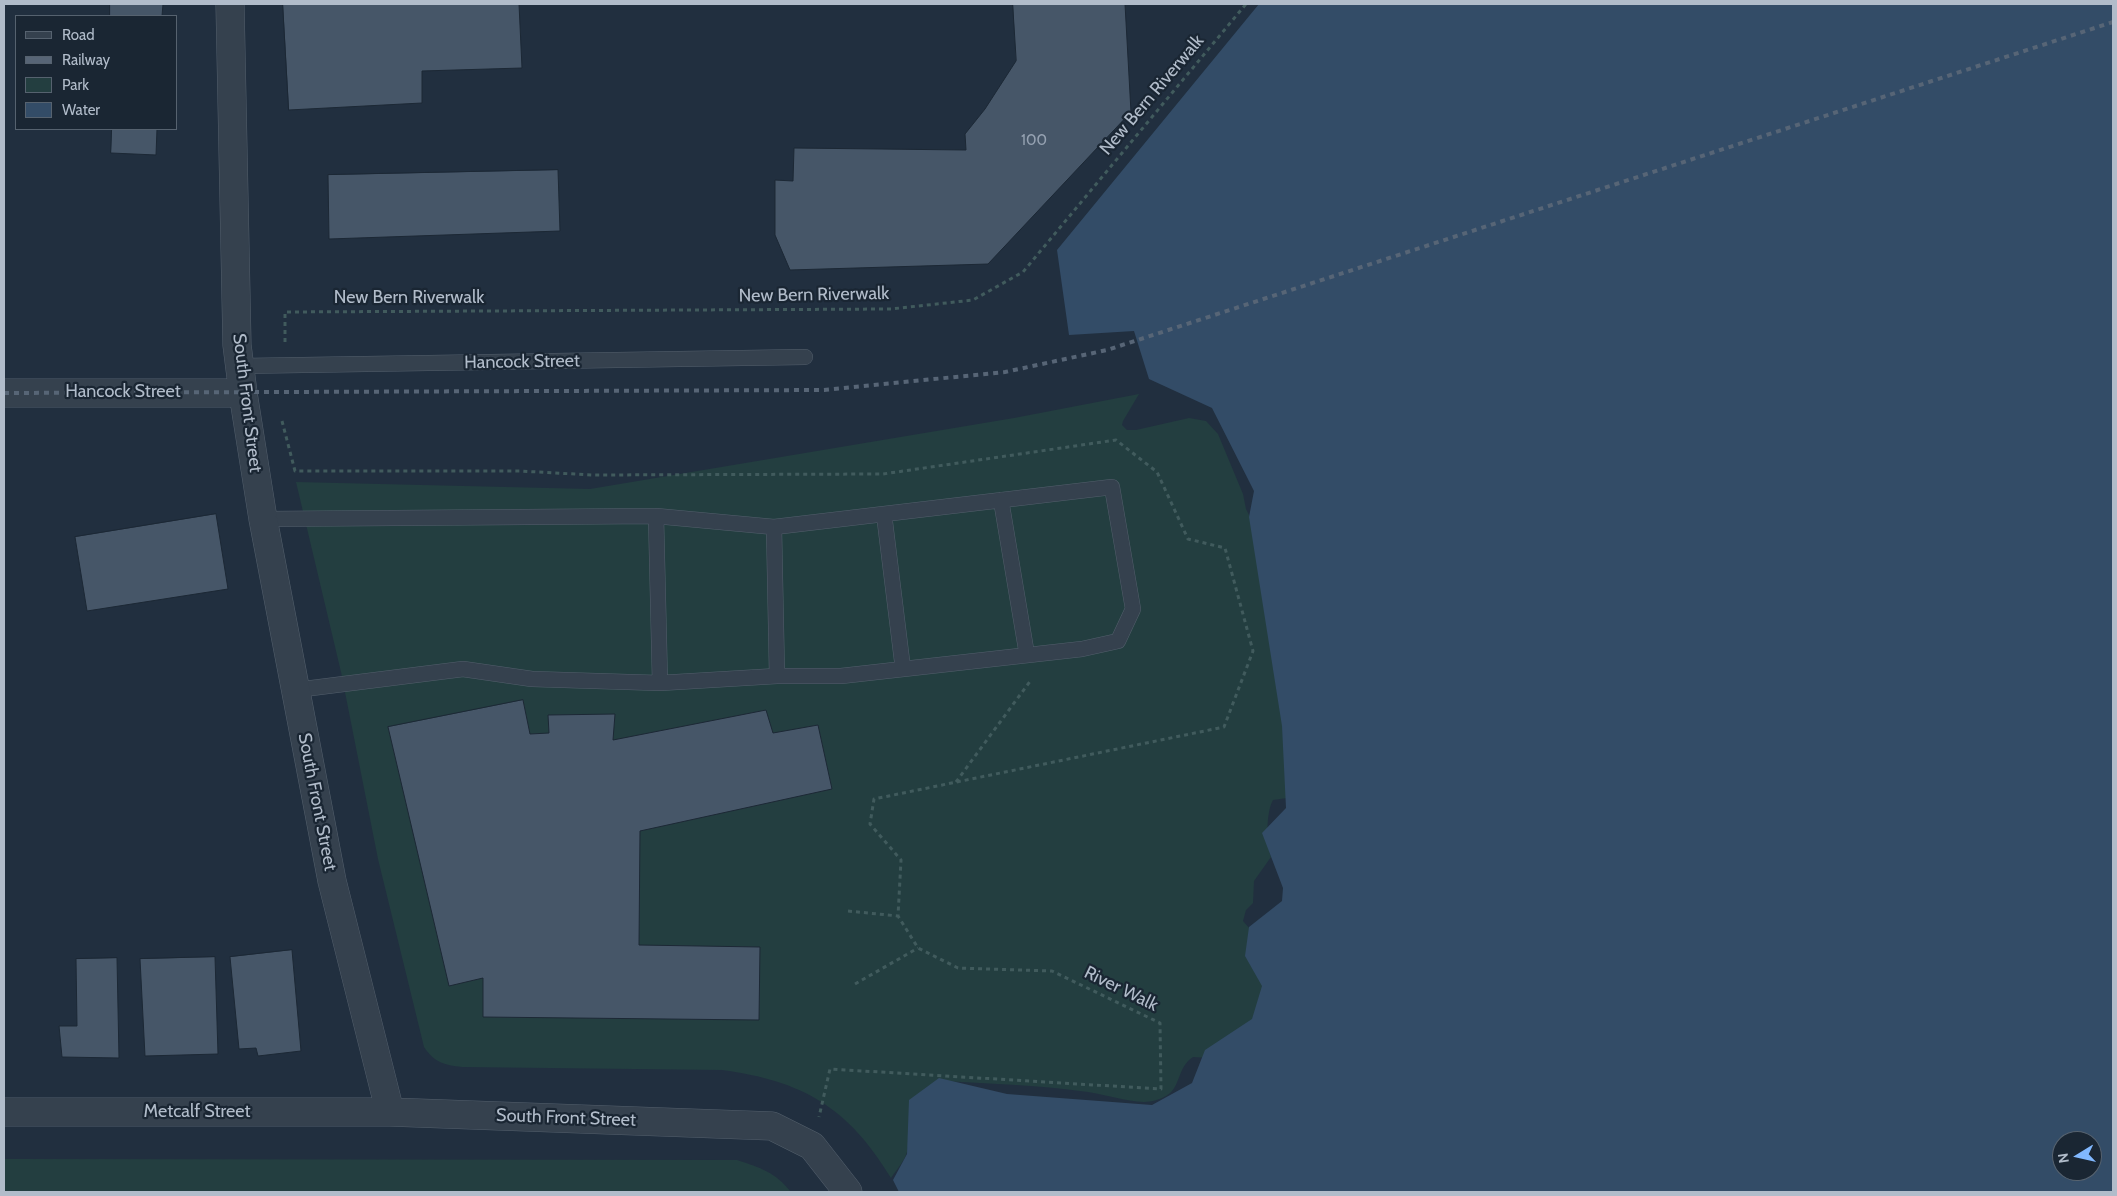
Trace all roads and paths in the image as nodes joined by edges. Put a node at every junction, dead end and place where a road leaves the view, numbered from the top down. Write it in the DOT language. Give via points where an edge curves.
graph roads {
  1 [pos="230,4"];
  2 [pos="1246,4"];
  3 [pos="285,348"];
  4 [pos="805,357"];
  5 [pos="240,366"];
  6 [pos="4,392"];
  7 [pos="243,393"];
  8 [pos="1001,500"];
  9 [pos="884,514"];
  10 [pos="656,516"];
  11 [pos="263,519"];
  12 [pos="774,527"];
  13 [pos="1027,655"];
  14 [pos="903,669"];
  15 [pos="1036,672"];
  16 [pos="776,676"];
  17 [pos="660,683"];
  18 [pos="296,690"];
  19 [pos="956,782"];
  20 [pos="874,799"];
  21 [pos="848,911"];
  22 [pos="898,916"];
  23 [pos="918,948"];
  24 [pos="855,984"];
  25 [pos="4,1112"];
  26 [pos="390,1112"];
  27 [pos="812,1146"];
  28 [pos="848,1192"];
  1 -- 5 [label="street, South Front Street"];
  2 -- 3 [label="path, New Bern Riverwalk" via="1023,272 973,300 890,308 285,312"];
  4 -- 5 [label="lane, Hancock Street"];
  5 -- 7 [label="street, South Front Street"];
  6 -- 7 [label="street, Hancock Street"];
  7 -- 11 [label="street, South Front Street"];
  8 -- 9 [label="lane"];
  8 -- 13 [label="lane"];
  8 -- 13 [label="lane" via="1112,487 1133,609 1118,641"];
  9 -- 12 [label="lane"];
  9 -- 14 [label="lane"];
  10 -- 11 [label="lane"];
  10 -- 12 [label="lane"];
  10 -- 17 [label="lane"];
  11 -- 18 [label="street, South Front Street"];
  12 -- 16 [label="lane"];
  13 -- 14 [label="lane"];
  14 -- 16 [label="lane" via="841,676"];
  15 -- 19 [label="path"];
  16 -- 17 [label="lane"];
  17 -- 18 [label="lane" via="532,679 463,669"];
  18 -- 26 [label="street, South Front Street" via="332,881"];
  20 -- 22 [label="path" via="870,824 901,860"];
  21 -- 22 [label="path"];
  22 -- 23 [label="path"];
  23 -- 24 [label="path"];
  23 -- 27 [label="path, River Walk" via="958,968 1052,970 1160,1023 1161,1089 830,1069"];
  25 -- 26 [label="street, Metcalf Street"];
  26 -- 27 [label="street, South Front Street" via="772,1126"];
  27 -- 28 [label="street, South Front Street"];
}
